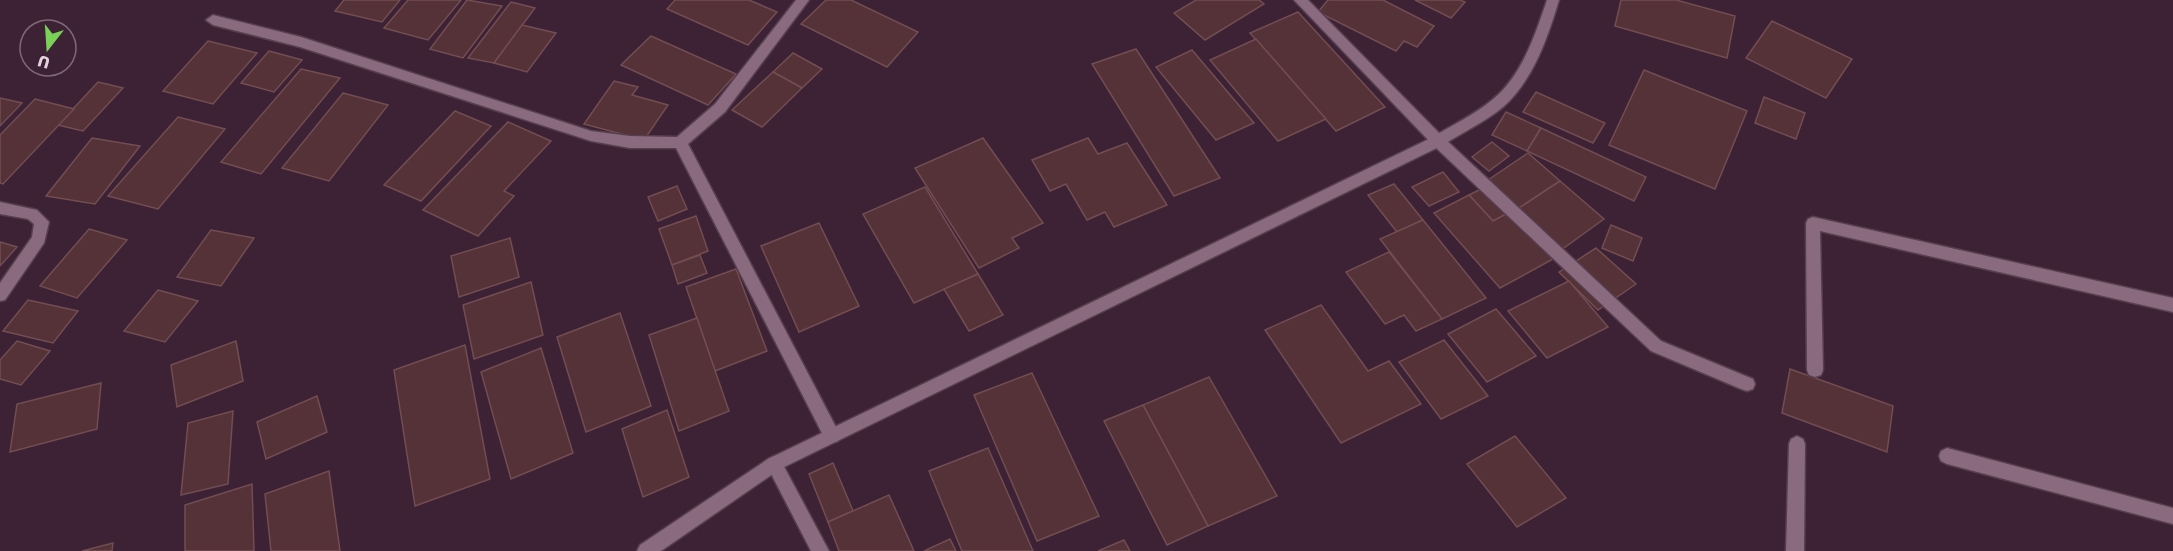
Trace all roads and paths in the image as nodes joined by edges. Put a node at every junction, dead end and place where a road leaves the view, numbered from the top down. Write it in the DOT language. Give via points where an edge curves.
graph roads {
  1 [pos="802,0"];
  2 [pos="1300,0"];
  3 [pos="1553,0"];
  4 [pos="213,21"];
  5 [pos="1438,141"];
  6 [pos="680,143"];
  7 [pos="0,208"];
  8 [pos="0,295"];
  9 [pos="2173,305"];
  10 [pos="1815,370"];
  11 [pos="1746,384"];
  12 [pos="832,436"];
  13 [pos="1797,444"];
  14 [pos="1947,456"];
  15 [pos="774,464"];
  16 [pos="2173,516"];
  17 [pos="646,551"];
  18 [pos="820,551"];
  19 [pos="1795,551"];
  1 -- 6 [label="street" via="720,108"];
  2 -- 5 [label="street"];
  3 -- 5 [label="street" via="1514,86 1497,103"];
  4 -- 6 [label="street" via="301,42 591,136"];
  5 -- 11 [label="street" via="1656,346"];
  5 -- 12 [label="street"];
  6 -- 12 [label="street"];
  7 -- 8 [label="street" via="32,214 42,222 39,239"];
  9 -- 10 [label="street" via="1813,223"];
  12 -- 15 [label="street"];
  13 -- 19 [label="street"];
  14 -- 16 [label="street"];
  15 -- 17 [label="street"];
  15 -- 18 [label="street"];
}
